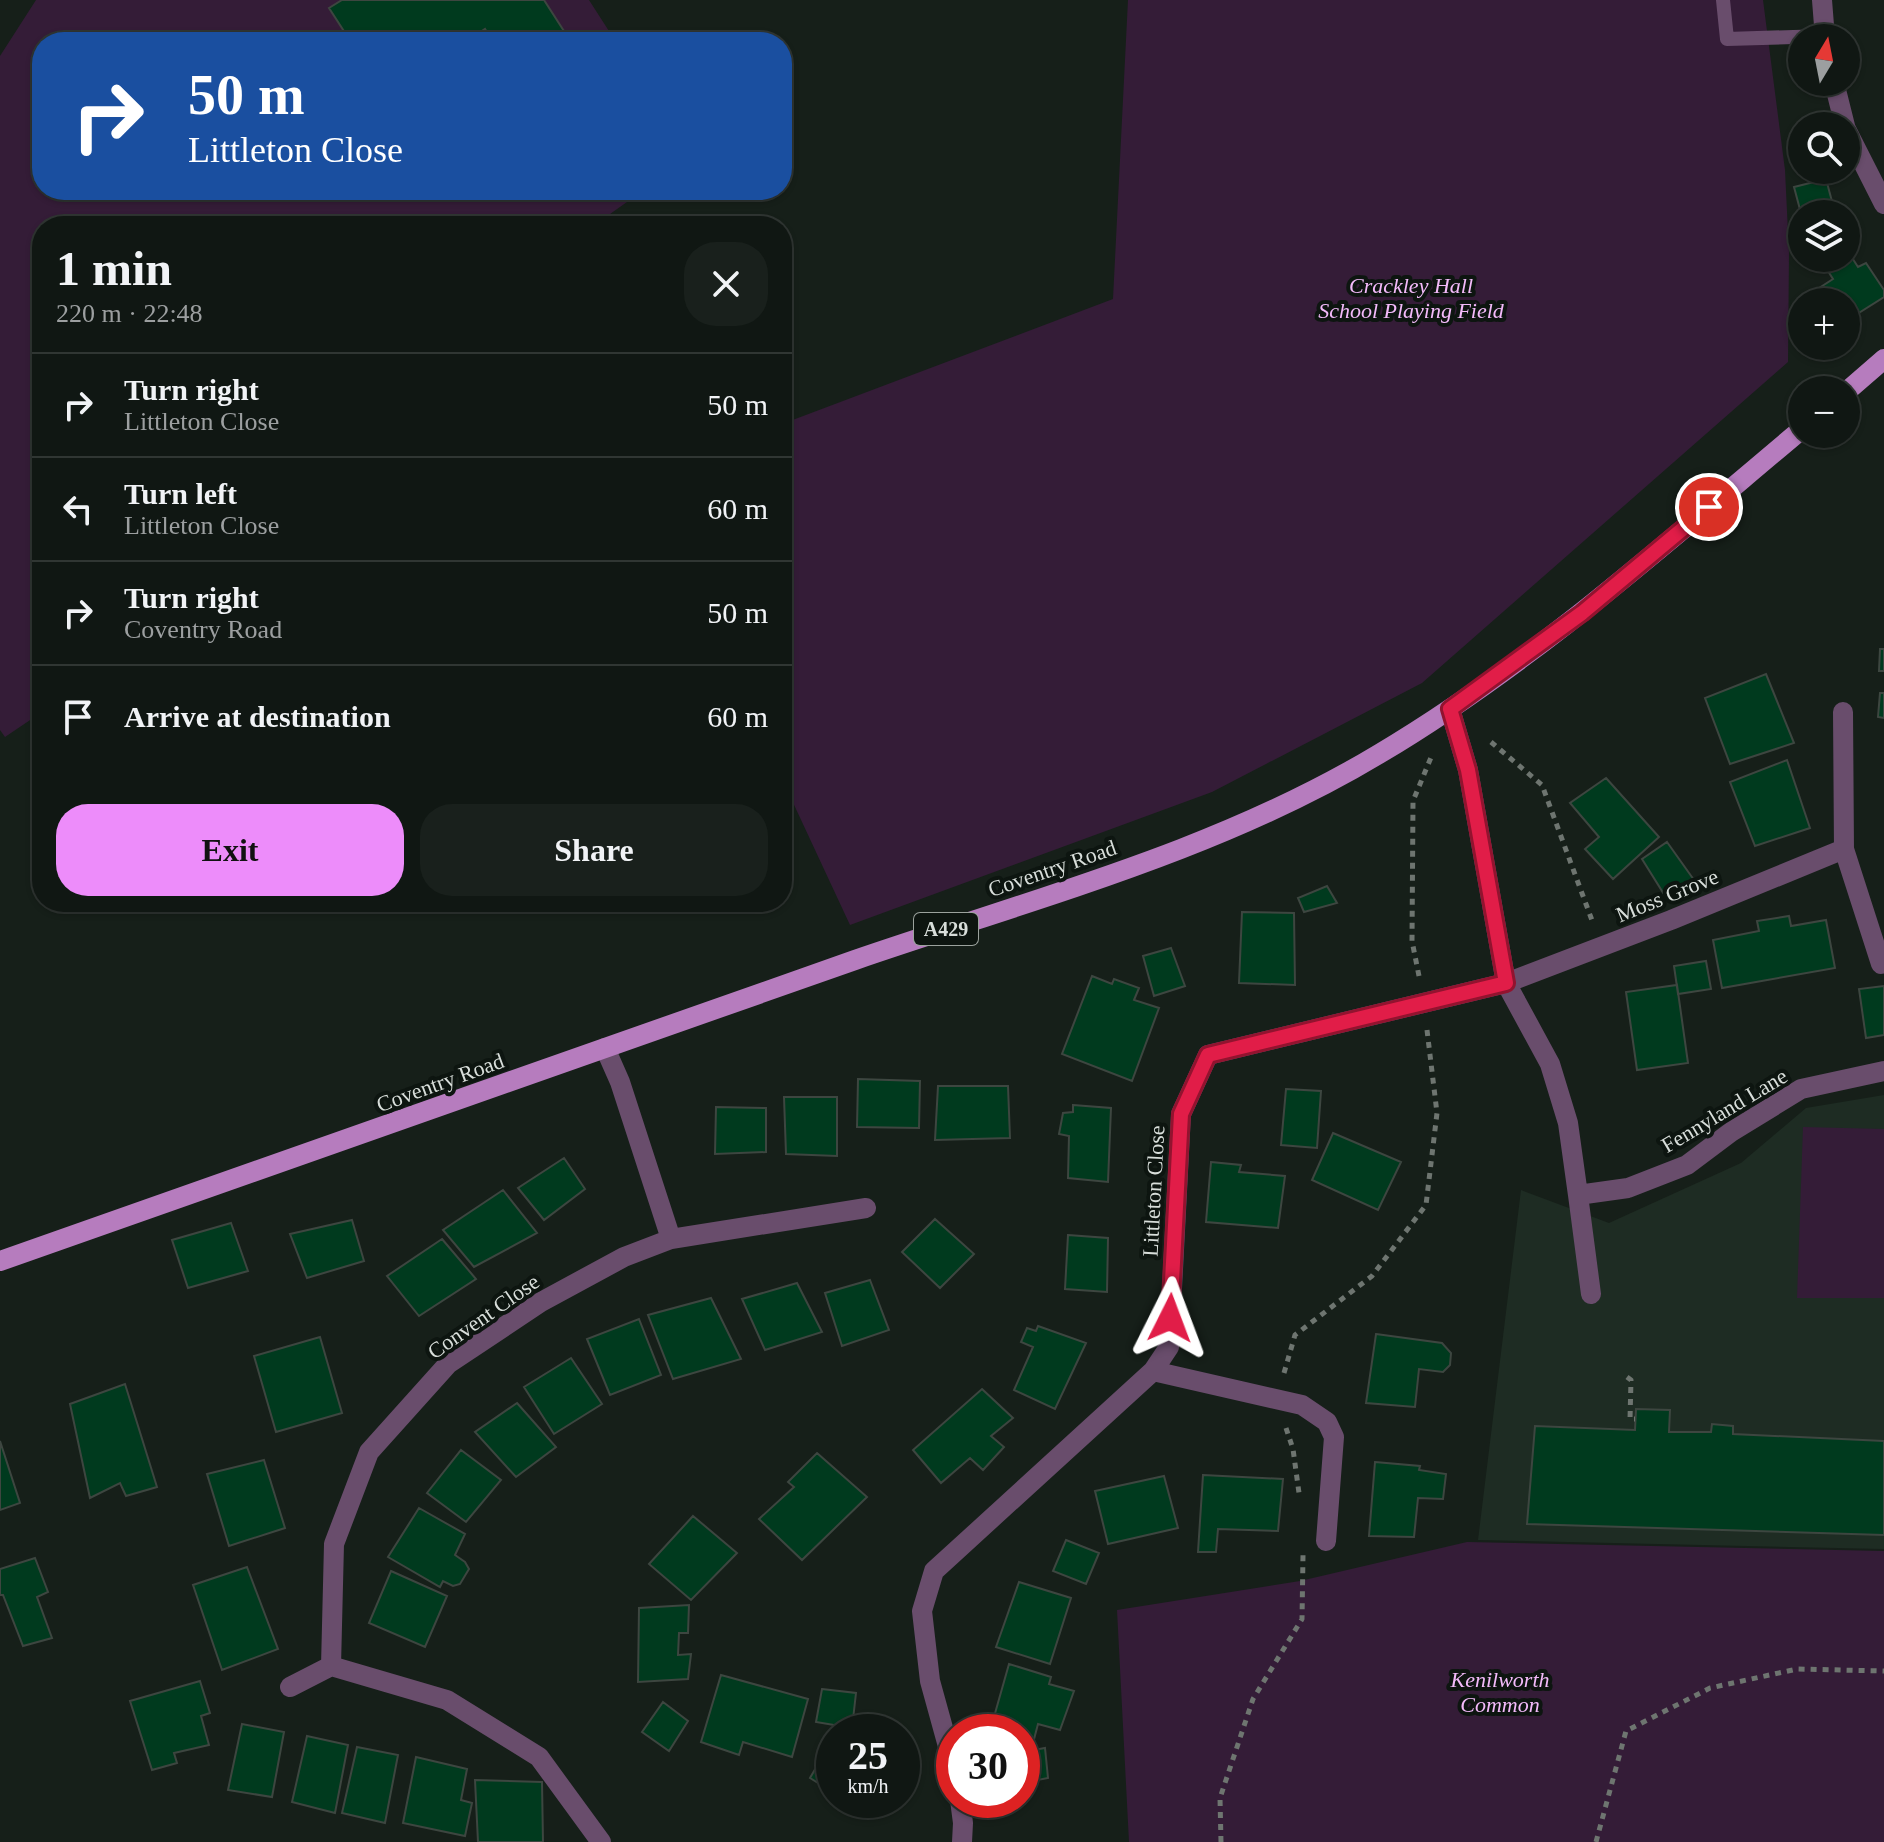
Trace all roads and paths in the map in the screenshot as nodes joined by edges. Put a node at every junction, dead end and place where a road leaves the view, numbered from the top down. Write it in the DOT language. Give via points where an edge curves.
graph roads {
  1 [pos="1723,0"];
  2 [pos="1822,0"];
  3 [pos="1824,24"];
  4 [pos="1788,38"];
  5 [pos="1860,156"];
  6 [pos="1884,204"];
  7 [pos="1884,359"];
  8 [pos="1860,380"];
  9 [pos="1788,441"];
  10 [pos="1450,709"];
  11 [pos="1843,712"];
  12 [pos="1844,849"];
  13 [pos="1602,946"];
  14 [pos="1881,964"];
  15 [pos="1506,983"];
  16 [pos="1424,1004"];
  17 [pos="605,1048"];
  18 [pos="1884,1071"];
  19 [pos="1578,1195"];
  20 [pos="866,1208"];
  21 [pos="671,1239"];
  22 [pos="0,1261"];
  23 [pos="1591,1294"];
  24 [pos="1153,1371"];
  25 [pos="1627,1377"];
  26 [pos="1277,1399"];
  27 [pos="1635,1419"];
  28 [pos="1301,1503"];
  29 [pos="1326,1541"];
  30 [pos="1303,1546"];
  31 [pos="331,1666"];
  32 [pos="1884,1671"];
  33 [pos="290,1687"];
  34 [pos="939,1714"];
  35 [pos="962,1818"];
  36 [pos="601,1842"];
  37 [pos="962,1842"];
  38 [pos="1221,1842"];
  39 [pos="1596,1842"];
  1 -- 4 [label="lane" via="1727,39"];
  2 -- 3 [label="street"];
  5 -- 6 [label="street"];
  7 -- 8 [label="main road"];
  9 -- 10 [label="main road, Coventry Road / A429" via="1582,613"];
  10 -- 13 [label="path" via="1542,785"];
  10 -- 15 [label="street" via="1468,770"];
  10 -- 16 [label="path" via="1413,801 1412,941"];
  10 -- 17 [label="main road, Coventry Road / A429" via="1292,800 1169,854"];
  11 -- 12 [label="street"];
  12 -- 13 [label="street, Moss Grove"];
  12 -- 14 [label="street"];
  13 -- 15 [label="street, Moss Grove"];
  15 -- 16 [label="street, Littleton Close"];
  15 -- 19 [label="street" via="1550,1064 1568,1123"];
  16 -- 24 [label="street, Littleton Close" via="1208,1055 1181,1114 1169,1347"];
  16 -- 26 [label="path" via="1437,1113 1426,1205 1372,1276 1295,1335"];
  17 -- 21 [label="street"];
  17 -- 22 [label="main road, Coventry Road / A429"];
  18 -- 19 [label="street, Fennyland Lane" via="1801,1089 1687,1165 1628,1188"];
  19 -- 23 [label="street"];
  20 -- 21 [label="street, Convent Close"];
  21 -- 31 [label="street, Convent Close" via="624,1257 541,1302 448,1364 369,1452 334,1544"];
  24 -- 26 [label="street"];
  24 -- 34 [label="street, Littleton Close" via="934,1571 922,1611"];
  25 -- 27 [label="path" via="1630,1419"];
  26 -- 28 [label="path" via="1293,1449"];
  26 -- 29 [label="street" via="1315,1413 1334,1437"];
  30 -- 38 [label="path" via="1302,1619 1253,1699 1220,1798"];
  31 -- 33 [label="street"];
  31 -- 36 [label="street" via="447,1700 539,1757"];
  32 -- 39 [label="path" via="1797,1669 1710,1688 1626,1731"];
  35 -- 37 [label="street"];
}
